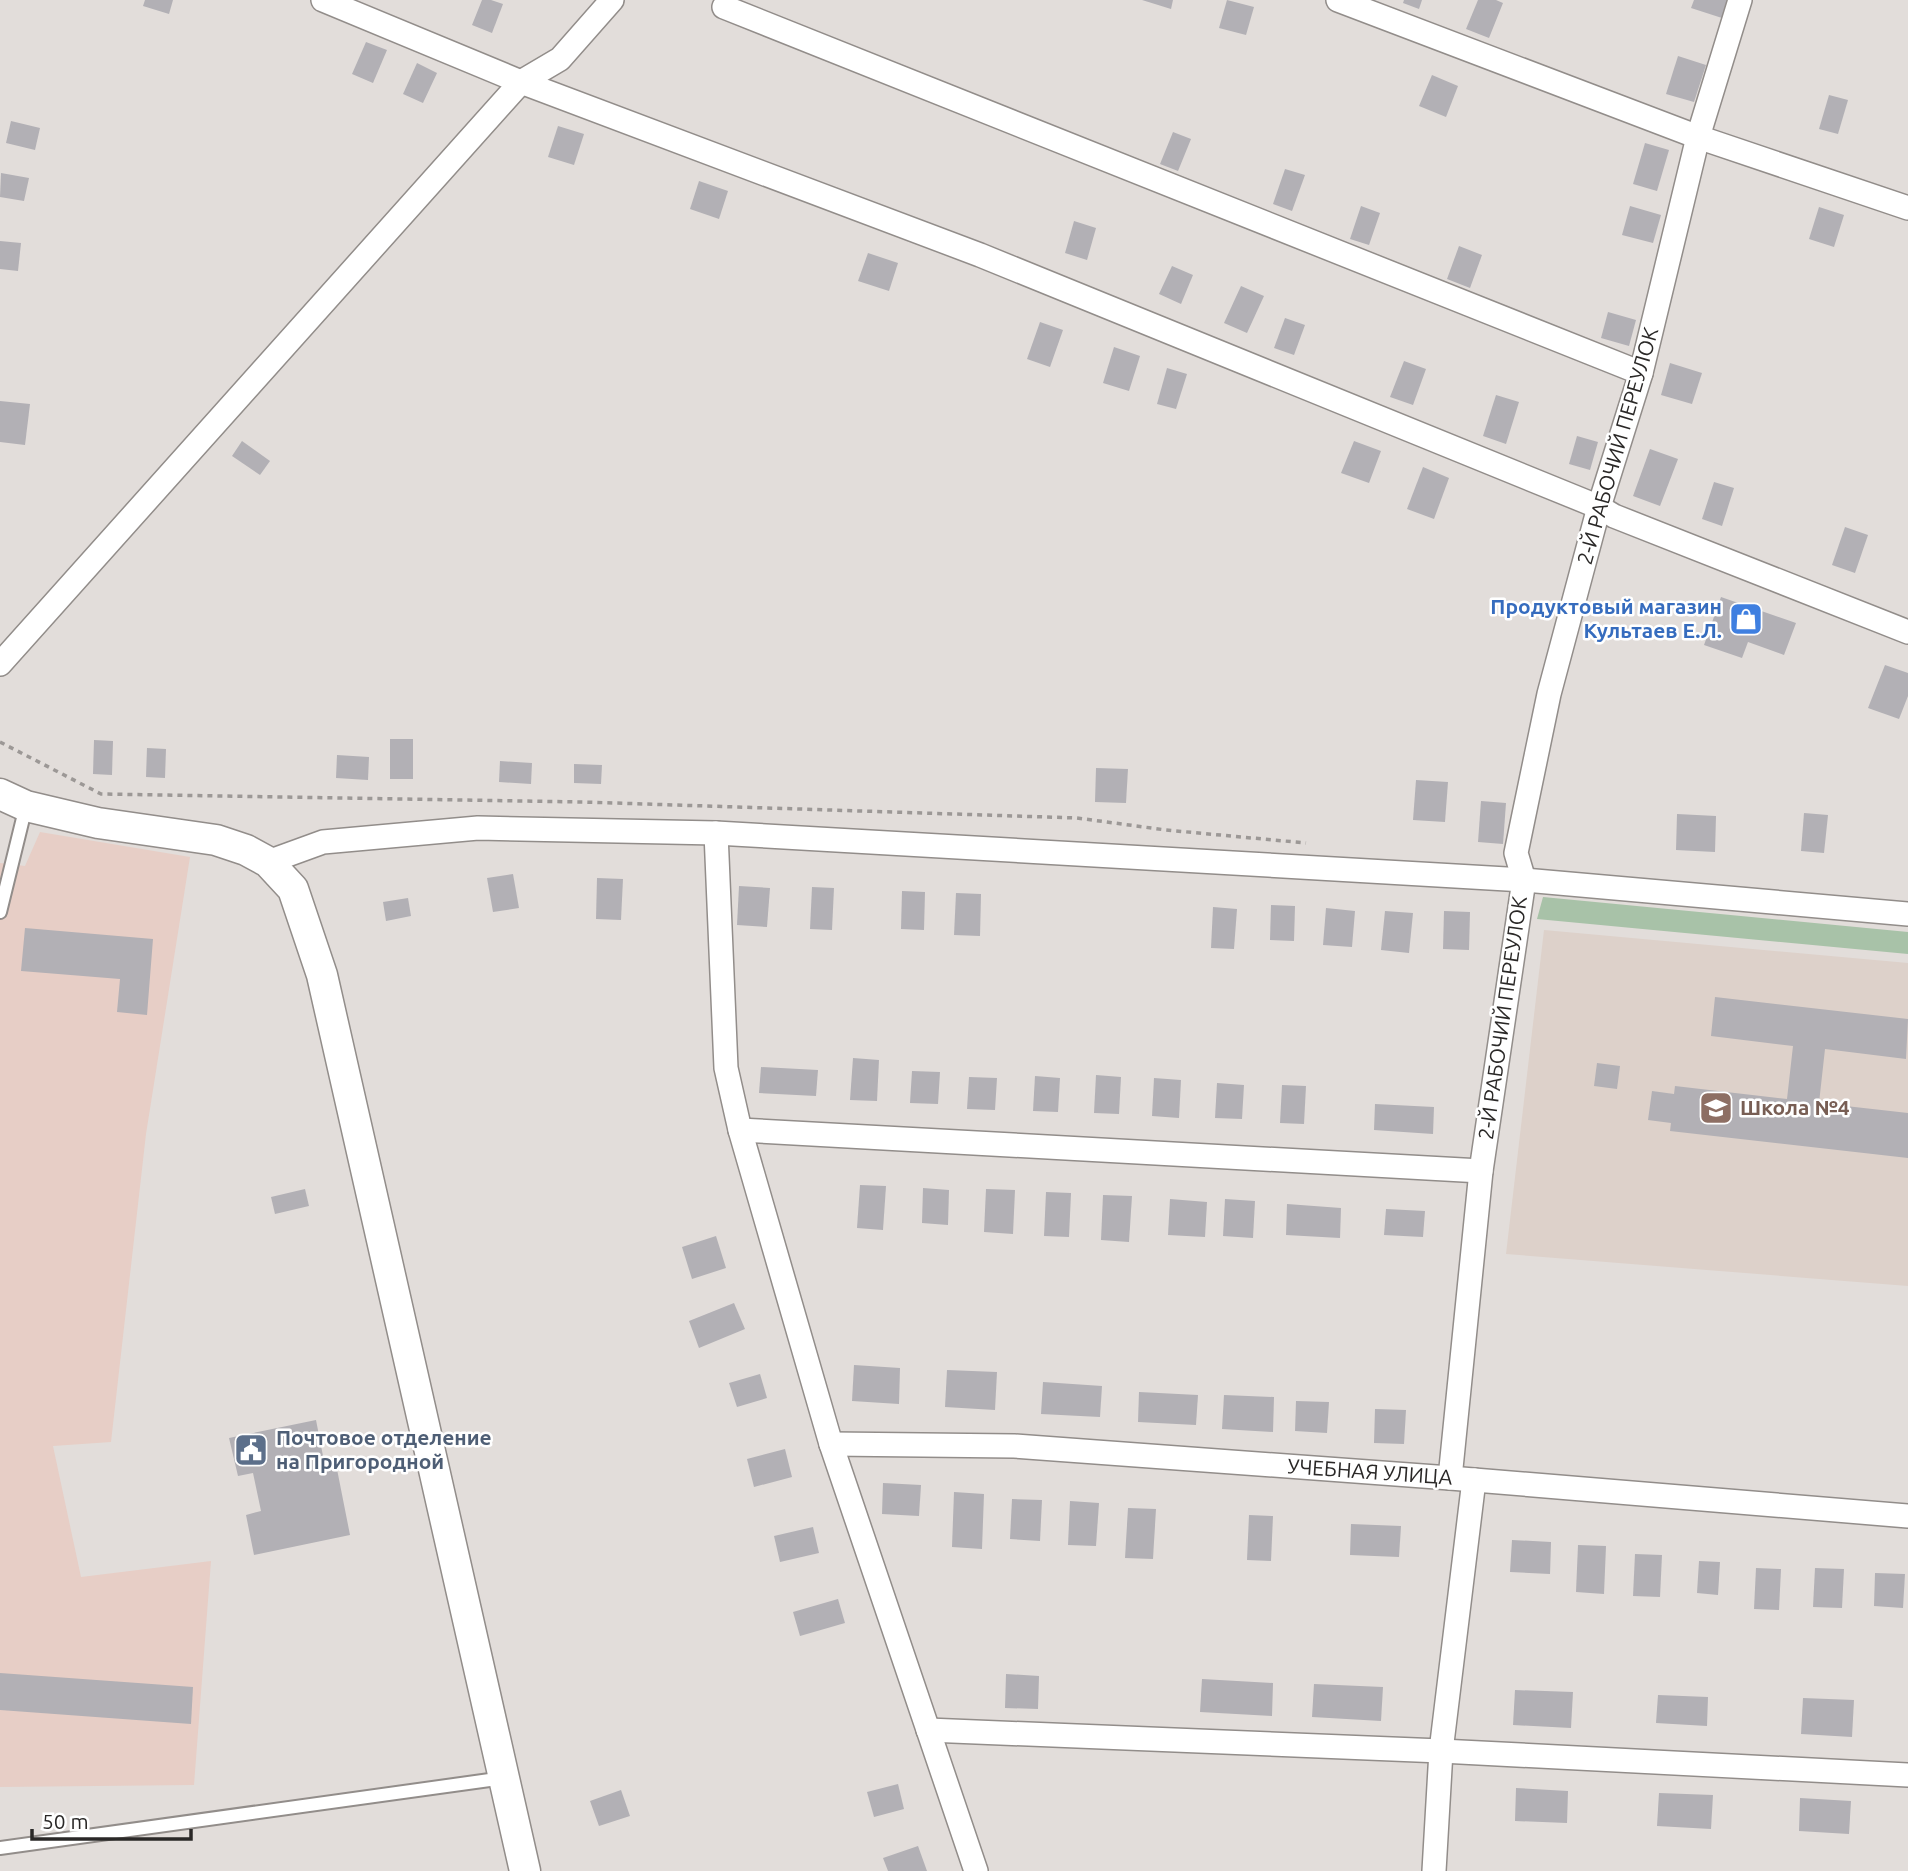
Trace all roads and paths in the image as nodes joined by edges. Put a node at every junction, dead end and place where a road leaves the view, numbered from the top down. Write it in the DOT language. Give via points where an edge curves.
graph roads {
  1 [pos="323,0"];
  2 [pos="612,0"];
  3 [pos="1338,0"];
  4 [pos="1741,0"];
  5 [pos="724,8"];
  6 [pos="521,82"];
  7 [pos="1698,137"];
  8 [pos="1908,208"];
  9 [pos="1641,373"];
  10 [pos="1599,507"];
  11 [pos="1908,632"];
  12 [pos="0,664"];
  13 [pos="0,742"];
  14 [pos="13,800"];
  15 [pos="716,833"];
  16 [pos="1315,844"];
  17 [pos="268,862"];
  18 [pos="1524,880"];
  19 [pos="0,912"];
  20 [pos="1908,914"];
  21 [pos="740,1130"];
  22 [pos="1481,1171"];
  23 [pos="831,1444"];
  24 [pos="1450,1478"];
  25 [pos="1474,1480"];
  26 [pos="1908,1516"];
  27 [pos="928,1730"];
  28 [pos="1441,1751"];
  29 [pos="1908,1775"];
  30 [pos="504,1778"];
  31 [pos="0,1848"];
  32 [pos="525,1871"];
  33 [pos="976,1871"];
  34 [pos="1434,1871"];
  1 -- 6 [label="street"];
  2 -- 6 [label="street" via="560,59"];
  3 -- 7 [label="street"];
  4 -- 7 [label="street, 2-Й РАБОЧИЙ ПЕРЕУЛОК"];
  5 -- 9 [label="street"];
  6 -- 10 [label="street" via="980,256"];
  6 -- 12 [label="street"];
  7 -- 8 [label="street"];
  7 -- 9 [label="street, 2-Й РАБОЧИЙ ПЕРЕУЛОК"];
  9 -- 10 [label="street, 2-Й РАБОЧИЙ ПЕРЕУЛОК"];
  10 -- 11 [label="street"];
  10 -- 18 [label="street, 2-Й РАБОЧИЙ ПЕРЕУЛОК" via="1549,694 1516,853"];
  13 -- 16 [label="path" via="101,794 583,802 1077,818"];
  14 -- 17 [label="street" via="98,823 216,840"];
  14 -- 19 [label="lane"];
  15 -- 17 [label="street" via="478,828 323,842"];
  15 -- 18 [label="street"];
  15 -- 21 [label="street" via="726,1068"];
  17 -- 30 [label="street" via="293,889 322,975"];
  18 -- 20 [label="street"];
  18 -- 22 [label="street, 2-Й РАБОЧИЙ ПЕРЕУЛОК"];
  21 -- 22 [label="street"];
  21 -- 23 [label="street"];
  22 -- 24 [label="street, 2-Й РАБОЧИЙ ПЕРЕУЛОК"];
  23 -- 24 [label="street, УЧЕБНАЯ УЛИЦА" via="1014,1447"];
  23 -- 27 [label="street"];
  24 -- 25 [label="street, УЧЕБНАЯ УЛИЦА"];
  25 -- 26 [label="street, УЧЕБНАЯ УЛИЦА"];
  25 -- 28 [label="street"];
  27 -- 28 [label="street"];
  27 -- 33 [label="street"];
  28 -- 29 [label="street"];
  28 -- 34 [label="street"];
  30 -- 31 [label="lane"];
  30 -- 32 [label="street"];
}
